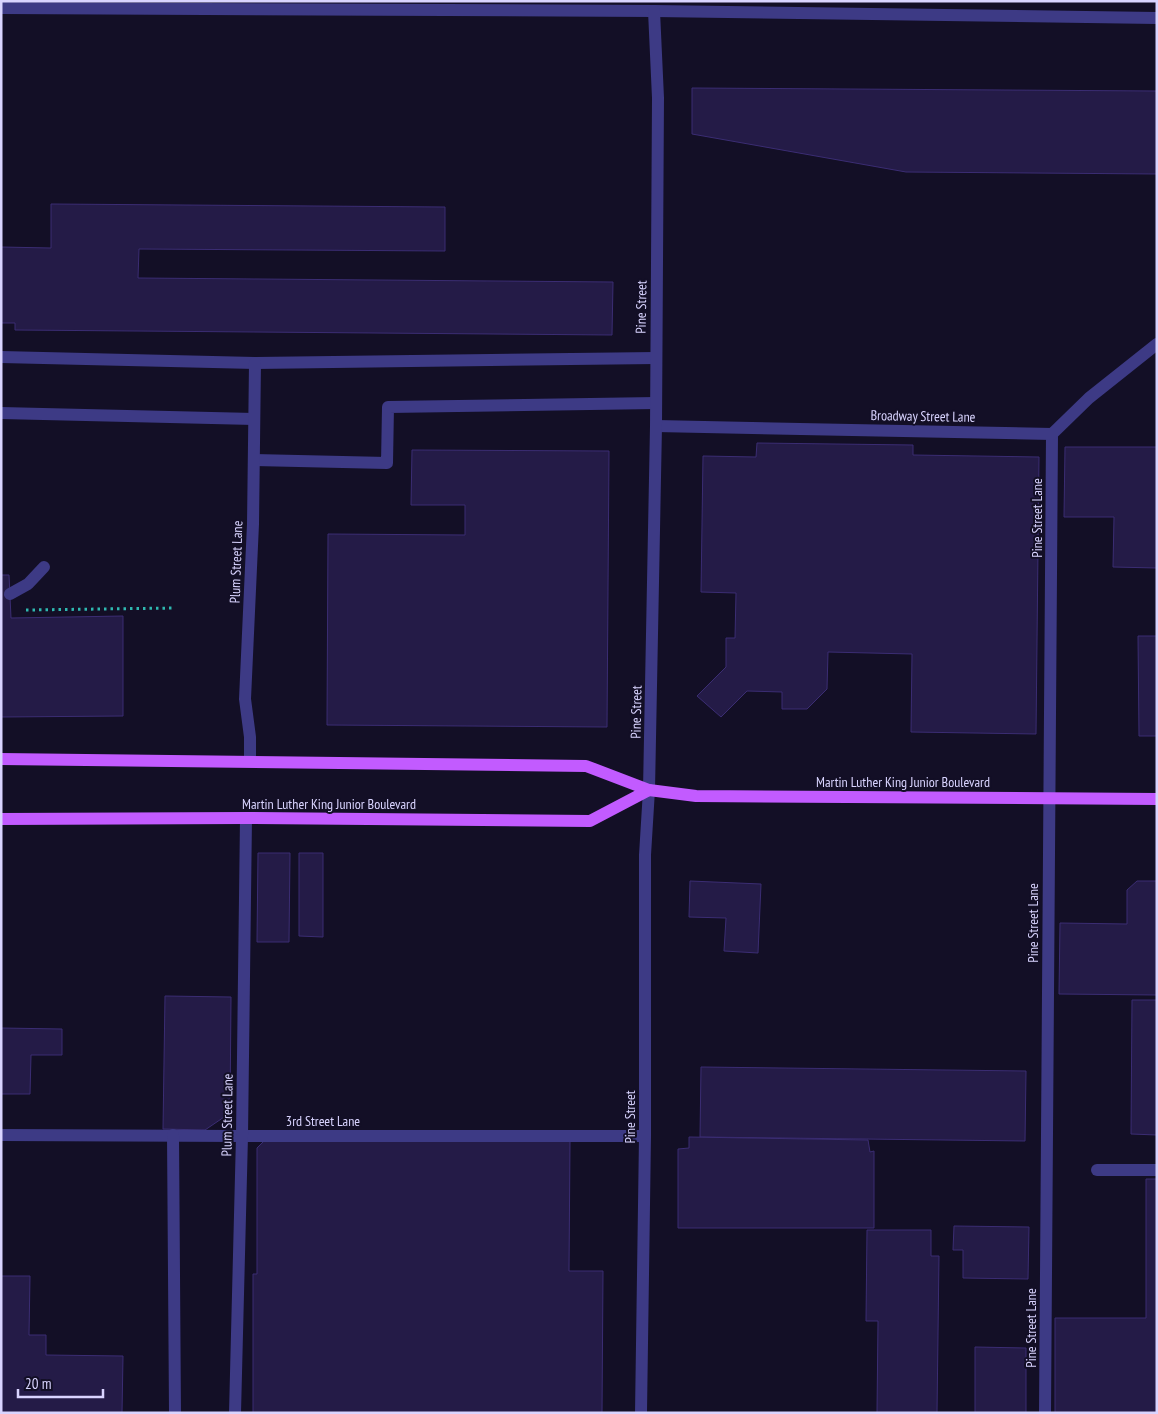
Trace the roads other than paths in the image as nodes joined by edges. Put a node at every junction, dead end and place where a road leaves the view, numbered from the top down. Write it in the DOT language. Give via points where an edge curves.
graph roads {
  1 [pos="1,8"];
  2 [pos="654,12"];
  3 [pos="1157,18"];
  4 [pos="1157,344"];
  5 [pos="1,357"];
  6 [pos="656,358"];
  7 [pos="256,363"];
  8 [pos="656,403"];
  9 [pos="1,413"];
  10 [pos="254,419"];
  11 [pos="656,426"];
  12 [pos="1052,434"];
  13 [pos="254,460"];
  14 [pos="44,567"];
  15 [pos="10,594"];
  16 [pos="1,759"];
  17 [pos="250,761"];
  18 [pos="649,790"];
  19 [pos="1050,798"];
  20 [pos="1157,799"];
  21 [pos="246,818"];
  22 [pos="1,819"];
  23 [pos="1,1135"];
  24 [pos="173,1135"];
  25 [pos="242,1136"];
  26 [pos="645,1136"];
  27 [pos="1097,1170"];
  28 [pos="1157,1170"];
  29 [pos="175,1413"];
  30 [pos="234,1413"];
  31 [pos="641,1413"];
  32 [pos="1045,1413"];
  1 -- 2 [label="street"];
  2 -- 3 [label="street"];
  2 -- 6 [label="street, Pine Street" via="658,98"];
  4 -- 12 [label="street" via="1089,398"];
  5 -- 7 [label="street"];
  6 -- 7 [label="street"];
  6 -- 8 [label="street, Pine Street"];
  7 -- 10 [label="street, Plum Street Lane"];
  8 -- 11 [label="street, Pine Street"];
  8 -- 13 [label="street" via="388,407 388,463"];
  9 -- 10 [label="street"];
  10 -- 13 [label="street, Plum Street Lane"];
  11 -- 12 [label="street, Broadway Street Lane"];
  11 -- 18 [label="street, Pine Street"];
  12 -- 19 [label="street, Pine Street Lane"];
  13 -- 17 [label="street, Plum Street Lane" via="245,699"];
  14 -- 15 [label="street" via="28,584"];
  16 -- 17 [label="main road, Martin Luther King Junior Boulevard"];
  17 -- 18 [label="main road, Martin Luther King Junior Boulevard" via="586,766"];
  18 -- 19 [label="main road, Martin Luther King Junior Boulevard" via="696,796"];
  18 -- 21 [label="main road, Martin Luther King Junior Boulevard" via="590,821"];
  18 -- 26 [label="street, Pine Street" via="645,855"];
  19 -- 20 [label="main road, Martin Luther King Junior Boulevard"];
  19 -- 32 [label="street, Pine Street Lane"];
  21 -- 22 [label="main road, Martin Luther King Junior Boulevard"];
  21 -- 25 [label="street, Plum Street Lane"];
  23 -- 24 [label="street, 3rd Street Lane"];
  24 -- 25 [label="street, 3rd Street Lane"];
  24 -- 29 [label="street"];
  25 -- 26 [label="street, 3rd Street Lane"];
  25 -- 30 [label="street, Plum Street Lane"];
  26 -- 31 [label="street, Pine Street"];
  27 -- 28 [label="street"];
}
